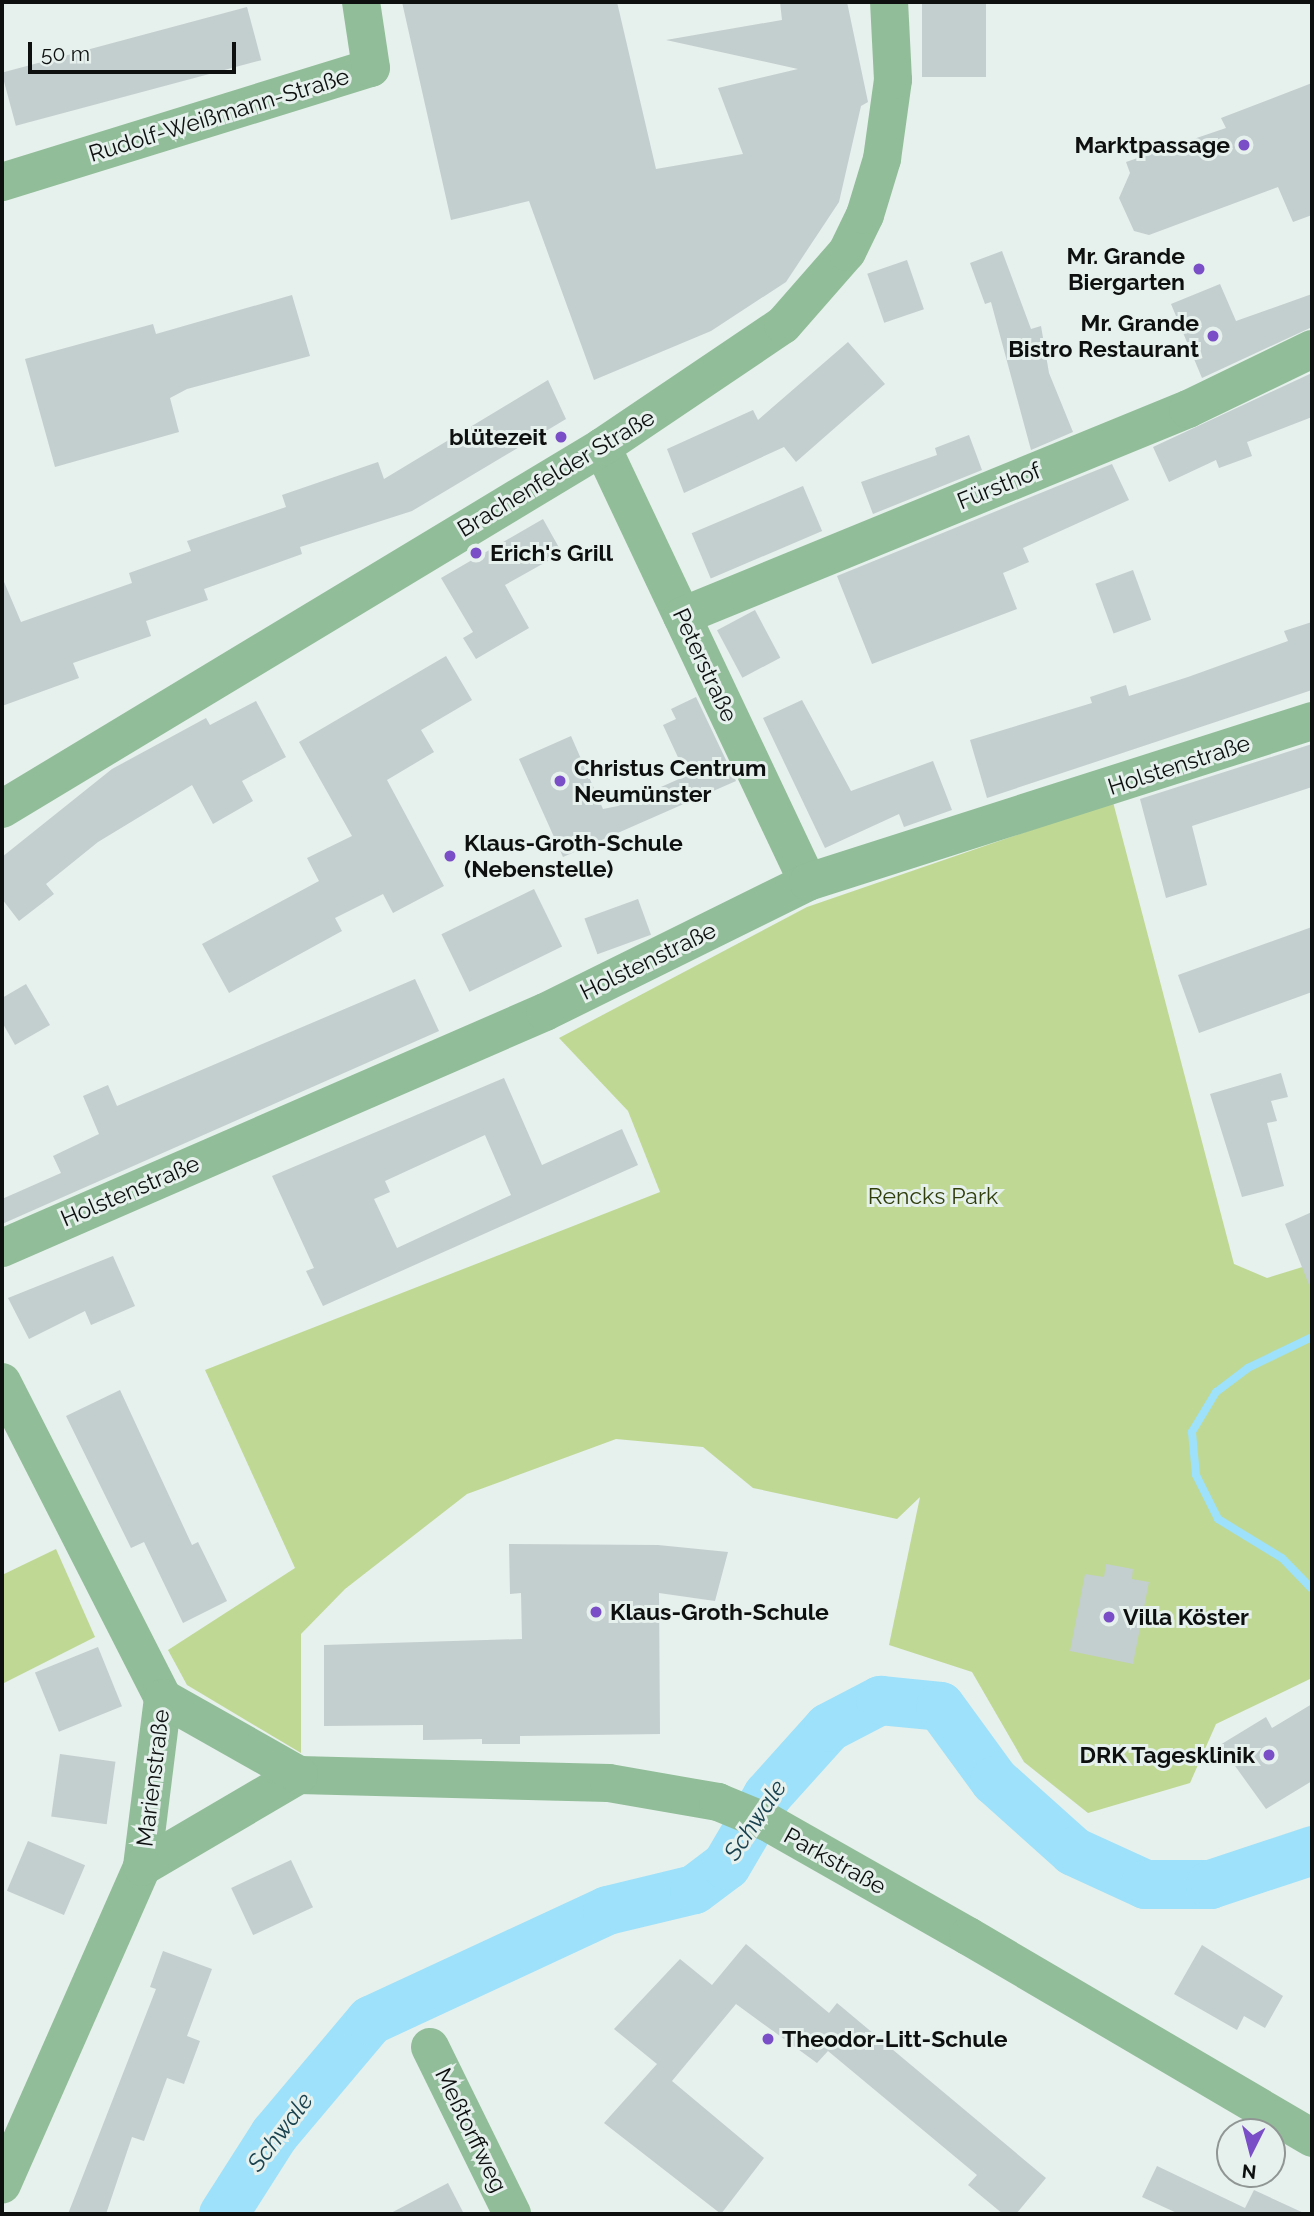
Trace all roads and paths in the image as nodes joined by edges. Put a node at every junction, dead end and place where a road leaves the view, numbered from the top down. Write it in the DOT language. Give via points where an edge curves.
graph roads {
  1 [pos="361,2"];
  2 [pos="889,2"];
  3 [pos="2,182"];
  4 [pos="1312,349"];
  5 [pos="602,447"];
  6 [pos="681,616"];
  7 [pos="1312,721"];
  8 [pos="9,811"];
  9 [pos="808,882"];
  10 [pos="2,1248"];
  11 [pos="2,1382"];
  12 [pos="163,1698"];
  13 [pos="299,1775"];
  14 [pos="142,1867"];
  15 [pos="430,2047"];
  16 [pos="1312,2138"];
  17 [pos="2,2184"];
  18 [pos="512,2214"];
  1 -- 3 [label="street, Rudolf-Weißmann-Straße" via="371,68"];
  2 -- 5 [label="street, Brachenfelder Straße" via="893,80 882,159 847,252 783,325 744,356"];
  4 -- 6 [label="street, Fürsthof" via="1188,409"];
  5 -- 6 [label="street, Peterstraße"];
  5 -- 8 [label="street, Brachenfelder Straße" via="206,681"];
  6 -- 9 [label="street, Peterstraße"];
  7 -- 9 [label="street, Holstenstraße"];
  9 -- 10 [label="street, Holstenstraße" via="545,1012"];
  11 -- 12 [label="street, Marienstraße"];
  12 -- 13 [label="street"];
  12 -- 14 [label="street, Marienstraße"];
  13 -- 14 [label="street"];
  13 -- 16 [label="street, Parkstraße" via="609,1783 734,1808 769,1823"];
  14 -- 17 [label="street, Marienstraße"];
  15 -- 18 [label="street, Meßtorffweg"];
}
